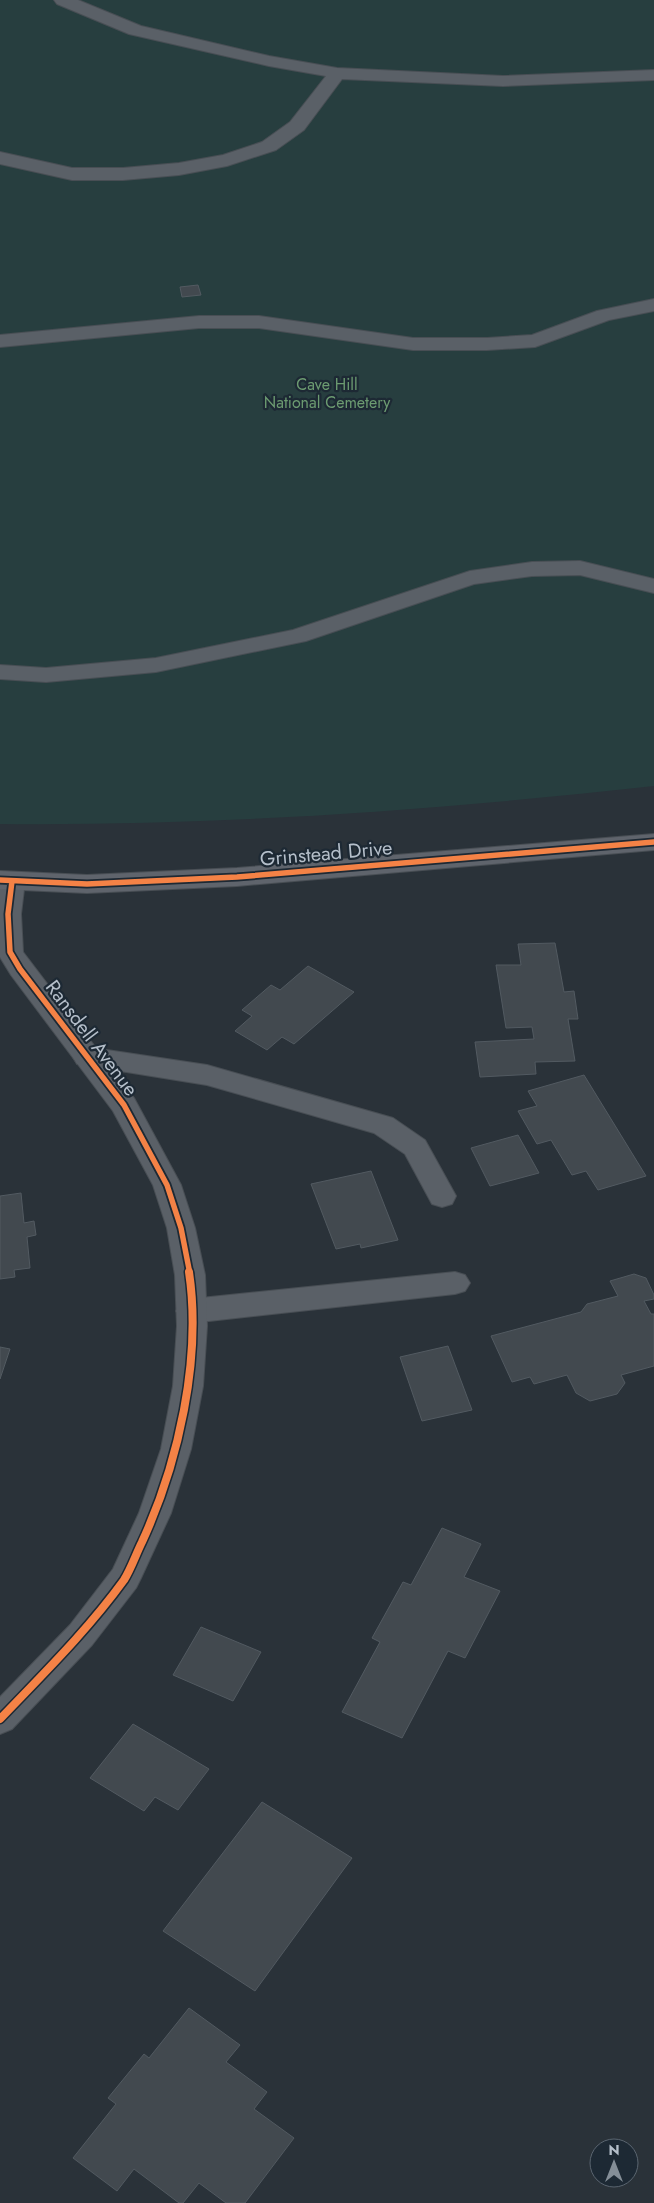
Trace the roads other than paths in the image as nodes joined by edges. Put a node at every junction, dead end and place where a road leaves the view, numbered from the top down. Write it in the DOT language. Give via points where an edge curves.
graph roads {
  1 [pos="63,0"];
  2 [pos="337,73"];
  3 [pos="654,75"];
  4 [pos="0,158"];
  5 [pos="654,305"];
  6 [pos="0,341"];
  7 [pos="654,586"];
  8 [pos="0,672"];
  9 [pos="654,842"];
  10 [pos="4,885"];
  11 [pos="87,1057"];
  12 [pos="442,1196"];
  13 [pos="455,1283"];
  14 [pos="191,1311"];
  15 [pos="0,1719"];
  1 -- 2 [label="street" via="135,30"];
  2 -- 3 [label="street" via="502,81"];
  2 -- 4 [label="street" via="297,126 269,146 227,160 179,169 72,174"];
  5 -- 6 [label="street" via="604,315 535,341 487,344 413,344 258,322 199,322"];
  7 -- 8 [label="street" via="580,568 523,570 470,578 298,636 156,665 46,676"];
  9 -- 10 [label="main road, Grinstead Drive" via="237,877"];
  10 -- 11 [label="street, Ransdell Avenue" via="10,952 20,970"];
  11 -- 12 [label="street" via="207,1075 383,1125 415,1147"];
  11 -- 14 [label="street, Ransdell Avenue" via="124,1105 167,1185 181,1228 190,1275"];
  13 -- 14 [label="street"];
  14 -- 15 [label="street, Ransdell Avenue" via="188,1386 176,1449 155,1513 125,1578 80,1635"];
}
